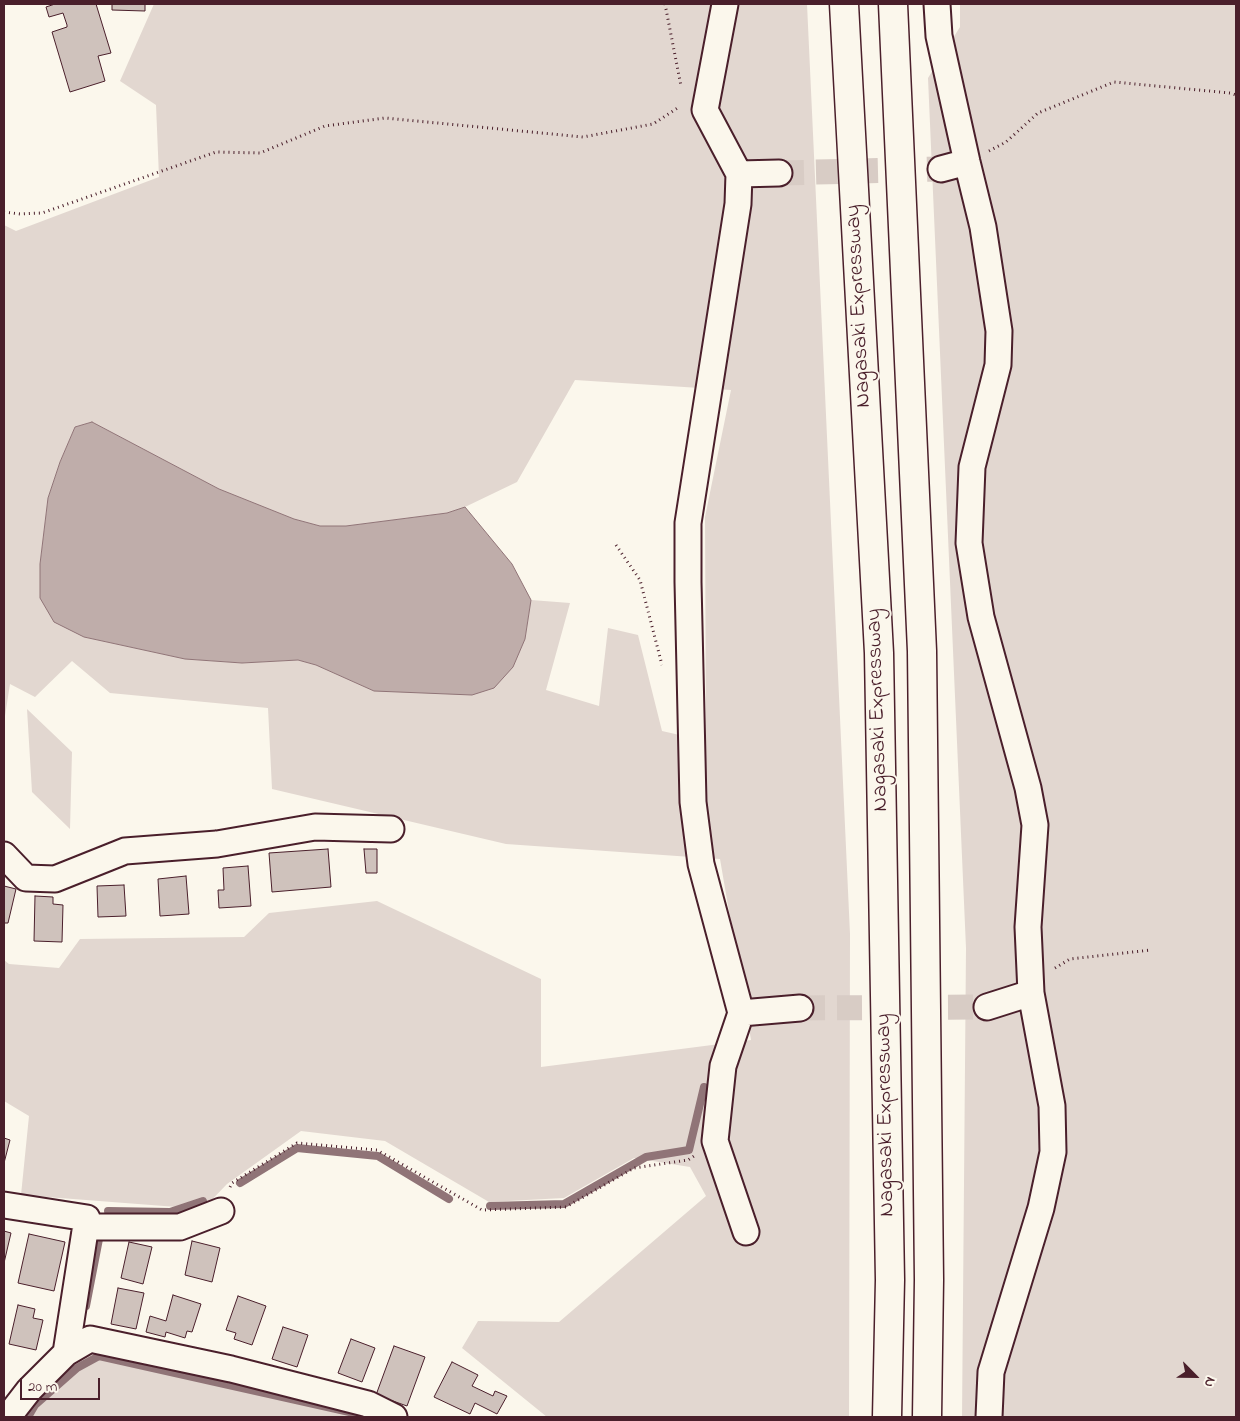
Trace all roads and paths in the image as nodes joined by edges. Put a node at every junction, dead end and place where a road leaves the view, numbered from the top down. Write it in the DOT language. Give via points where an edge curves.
graph roads {
  1 [pos="665,4"];
  2 [pos="725,4"];
  3 [pos="844,4"];
  4 [pos="893,4"];
  5 [pos="937,4"];
  6 [pos="680,92"];
  7 [pos="1236,96"];
  8 [pos="680,99"];
  9 [pos="679,106"];
  10 [pos="705,110"];
  11 [pos="966,162"];
  12 [pos="941,169"];
  13 [pos="780,173"];
  14 [pos="739,174"];
  15 [pos="4,212"];
  16 [pos="616,544"];
  17 [pos="665,674"];
  18 [pos="392,829"];
  19 [pos="4,855"];
  20 [pos="1151,950"];
  21 [pos="1032,993"];
  22 [pos="987,1007"];
  23 [pos="800,1008"];
  24 [pos="740,1013"];
  25 [pos="715,1141"];
  26 [pos="4,1205"];
  27 [pos="221,1211"];
  28 [pos="85,1227"];
  29 [pos="746,1232"];
  30 [pos="66,1353"];
  31 [pos="8,1417"];
  32 [pos="394,1417"];
  33 [pos="887,1417"];
  34 [pos="926,1417"];
  35 [pos="989,1417"];
  1 -- 6 [label="path"];
  2 -- 10 [label="street"];
  3 -- 33 [label="highway, Nagasaki Expressway" via="878,653 890,1280"];
  4 -- 34 [label="highway, Nagasaki Expressway" via="922,651 929,1280"];
  5 -- 11 [label="street" via="939,36"];
  7 -- 11 [label="path" via="1114,82 1038,113 1006,142"];
  8 -- 9 [label="path"];
  9 -- 10 [label="path"];
  9 -- 15 [label="path" via="653,124 582,137 385,118 325,126 260,153 216,152 42,213"];
  10 -- 14 [label="street"];
  11 -- 12 [label="street"];
  11 -- 21 [label="street" via="983,227 1000,331 998,364 972,467 969,543 981,617 1028,788 1034,825 1028,927"];
  13 -- 14 [label="street"];
  14 -- 24 [label="street" via="738,204 688,523 688,582 693,802 701,864"];
  16 -- 17 [label="path" via="640,580"];
  18 -- 19 [label="street" via="315,827 217,844 125,851 55,879 26,878"];
  20 -- 21 [label="path" via="1070,959 1054,969"];
  21 -- 22 [label="street"];
  21 -- 35 [label="street" via="1052,1106 1053,1152 1041,1208 991,1372"];
  23 -- 24 [label="street"];
  24 -- 25 [label="street" via="723,1066"];
  25 -- 27 [label="path" via="688,1160 634,1168 566,1207 482,1210 378,1150 297,1143 232,1183"];
  25 -- 29 [label="street"];
  26 -- 28 [label="street" via="87,1218"];
  27 -- 28 [label="street" via="180,1227"];
  28 -- 30 [label="street"];
  30 -- 31 [label="street" via="29,1390"];
  30 -- 32 [label="street" via="90,1339 249,1373 368,1404"];
}
